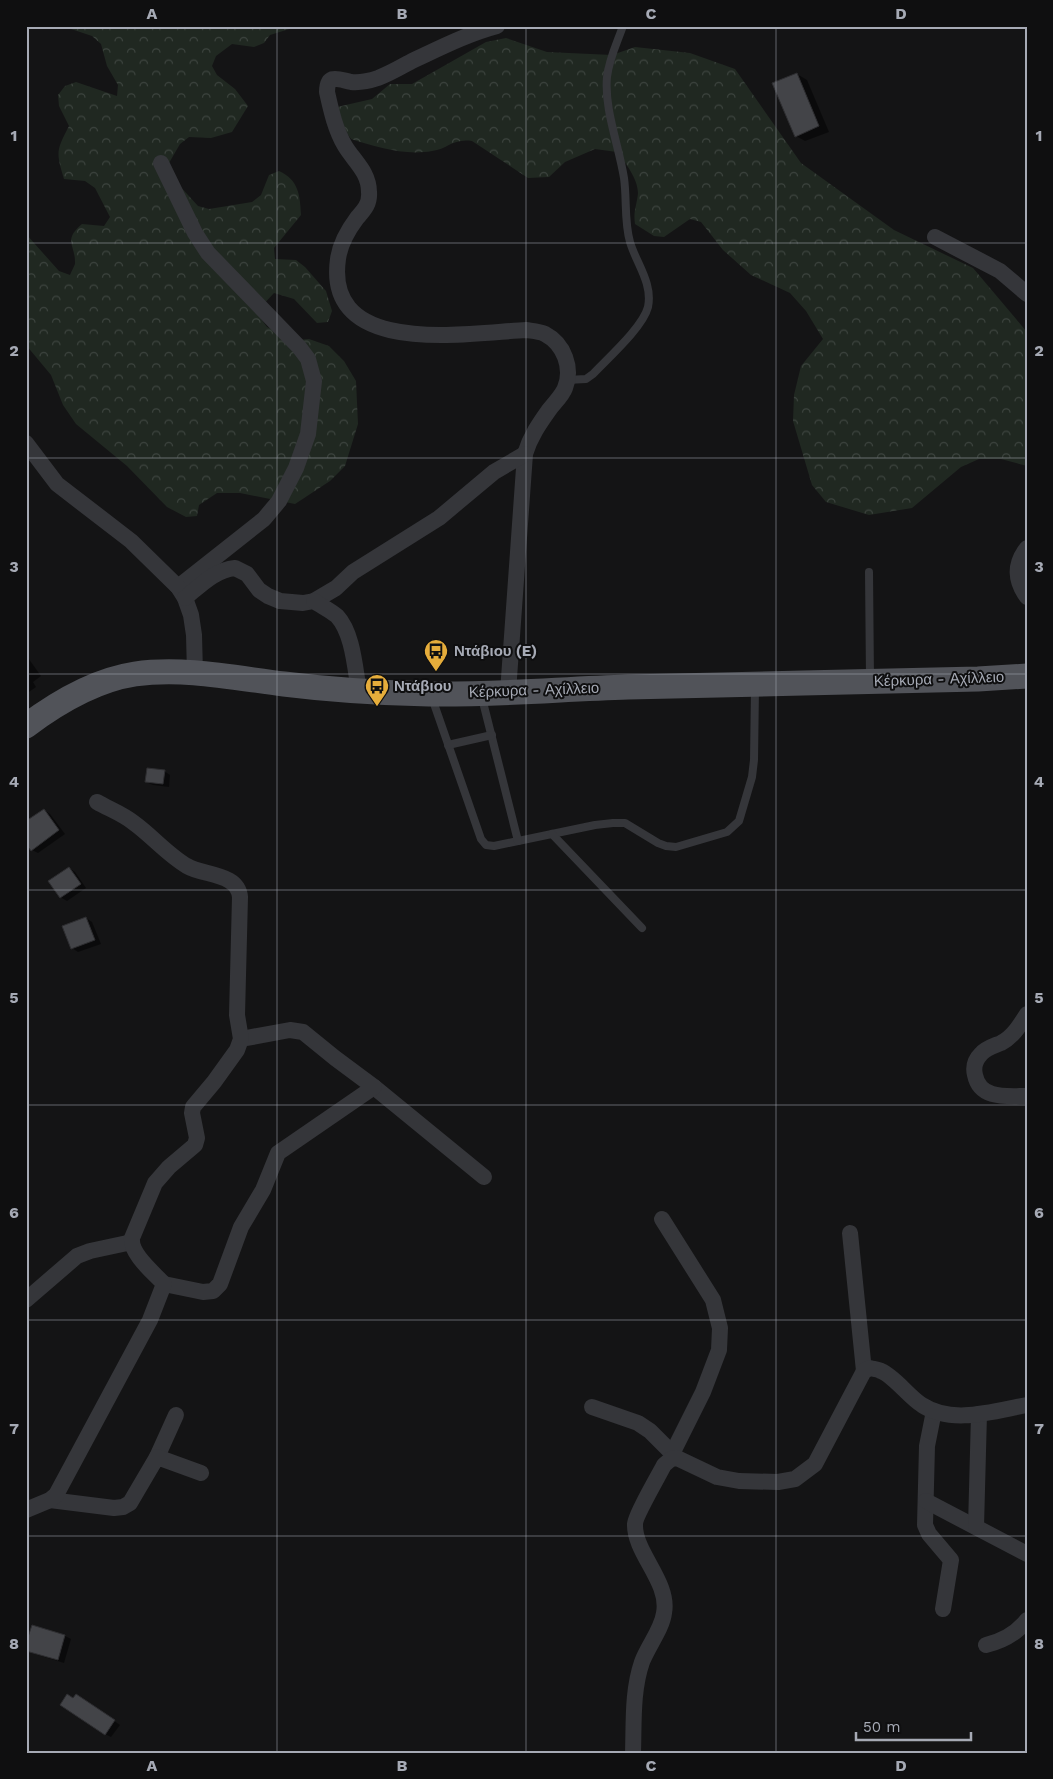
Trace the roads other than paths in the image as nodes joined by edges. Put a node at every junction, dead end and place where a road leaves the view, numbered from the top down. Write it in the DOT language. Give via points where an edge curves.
graph roads {
  1 [pos="497,26"];
  2 [pos="623,26"];
  3 [pos="161,162"];
  4 [pos="935,237"];
  5 [pos="1027,294"];
  6 [pos="567,380"];
  7 [pos="26,443"];
  8 [pos="525,454"];
  9 [pos="1027,548"];
  10 [pos="869,572"];
  11 [pos="182,592"];
  12 [pos="1027,597"];
  13 [pos="314,601"];
  14 [pos="195,673"];
  15 [pos="1027,676"];
  16 [pos="870,681"];
  17 [pos="755,684"];
  18 [pos="359,691"];
  19 [pos="481,692"];
  20 [pos="508,692"];
  21 [pos="430,694"];
  22 [pos="26,726"];
  23 [pos="492,735"];
  24 [pos="448,745"];
  25 [pos="97,802"];
  26 [pos="552,834"];
  27 [pos="518,841"];
  28 [pos="642,928"];
  29 [pos="1027,1014"];
  30 [pos="241,1039"];
  31 [pos="374,1087"];
  32 [pos="1027,1096"];
  33 [pos="484,1177"];
  34 [pos="662,1219"];
  35 [pos="850,1233"];
  36 [pos="132,1242"];
  37 [pos="164,1284"];
  38 [pos="26,1300"];
  39 [pos="864,1371"];
  40 [pos="1027,1405"];
  41 [pos="592,1407"];
  42 [pos="934,1411"];
  43 [pos="979,1414"];
  44 [pos="176,1415"];
  45 [pos="674,1456"];
  46 [pos="157,1457"];
  47 [pos="201,1473"];
  48 [pos="50,1500"];
  49 [pos="926,1501"];
  50 [pos="26,1510"];
  51 [pos="976,1527"];
  52 [pos="1027,1554"];
  53 [pos="943,1609"];
  54 [pos="1027,1620"];
  55 [pos="986,1645"];
  56 [pos="633,1753"];
  1 -- 6 [label="street" via="463,37 380,77 363,82 340,78 329,81 326,92 336,128 365,174 370,192 365,211 340,247 338,290 352,313 376,327 438,335 540,332 561,348 568,369"];
  2 -- 6 [label="lane" via="611,59 607,93 623,176 626,224 630,243 647,284 648,308 636,328 593,374 586,379"];
  3 -- 11 [label="street" via="208,253 300,347 312,368 314,381 308,434 279,501 264,519"];
  4 -- 5 [label="street" via="1000,271"];
  6 -- 8 [label="street" via="564,390 530,439"];
  7 -- 11 [label="street" via="57,484 131,541"];
  8 -- 13 [label="street" via="494,472 439,518 353,572 336,588"];
  8 -- 20 [label="street"];
  9 -- 12 [label="street" via="1017,570 1020,587"];
  10 -- 16 [label="lane"];
  11 -- 13 [label="street" via="220,571 236,568 247,574 268,596 303,603"];
  11 -- 14 [label="street" via="191,615"];
  13 -- 18 [label="street" via="342,623"];
  14 -- 18 [label="main road, Κέρκυρα - Αχίλλειο"];
  14 -- 22 [label="main road, Κέρκυρα - Αχίλλειο" via="155,672 109,680 70,698"];
  15 -- 16 [label="main road, Κέρκυρα - Αχίλλειο"];
  16 -- 17 [label="main road, Κέρκυρα - Αχίλλειο"];
  17 -- 20 [label="main road, Κέρκυρα - Αχίλλειο"];
  17 -- 26 [label="lane" via="752,777 735,827 676,847 658,843 626,823 595,825"];
  18 -- 21 [label="main road, Κέρκυρα - Αχίλλειο"];
  19 -- 20 [label="main road, Κέρκυρα - Αχίλλειο"];
  19 -- 21 [label="main road, Κέρκυρα - Αχίλλειο"];
  19 -- 23 [label="lane"];
  21 -- 24 [label="lane"];
  23 -- 24 [label="lane"];
  23 -- 27 [label="lane"];
  24 -- 27 [label="lane" via="483,842 494,846"];
  25 -- 30 [label="street" via="133,822 188,867 227,880 238,888 237,1015"];
  26 -- 27 [label="lane"];
  26 -- 28 [label="lane"];
  29 -- 32 [label="street" via="1012,1034 984,1050 975,1063 974,1072 982,1090 992,1095"];
  30 -- 31 [label="street" via="290,1030 303,1032"];
  30 -- 36 [label="street" via="237,1050 193,1107 196,1142 155,1183"];
  31 -- 33 [label="street"];
  31 -- 37 [label="street" via="278,1152 263,1190 241,1227 223,1280 217,1288 202,1292"];
  34 -- 45 [label="street" via="713,1300 720,1328 719,1350 704,1392"];
  35 -- 39 [label="street"];
  36 -- 37 [label="street" via="135,1253"];
  36 -- 38 [label="street" via="77,1256"];
  37 -- 48 [label="street" via="150,1320 56,1495"];
  39 -- 42 [label="street" via="870,1368 882,1371 922,1405"];
  39 -- 45 [label="street" via="815,1464 794,1479 739,1481 717,1477"];
  40 -- 43 [label="street"];
  41 -- 45 [label="street" via="638,1423"];
  42 -- 43 [label="street" via="947,1415"];
  42 -- 49 [label="street" via="927,1446"];
  43 -- 51 [label="street"];
  44 -- 46 [label="street"];
  45 -- 56 [label="street" via="664,1466 635,1522 637,1537 665,1603 664,1615 636,1682"];
  46 -- 47 [label="street"];
  46 -- 48 [label="street" via="132,1499 123,1507"];
  48 -- 50 [label="street"];
  49 -- 51 [label="street"];
  49 -- 53 [label="street" via="926,1530 951,1560"];
  51 -- 52 [label="street"];
  54 -- 55 [label="street" via="1012,1634"];
}
